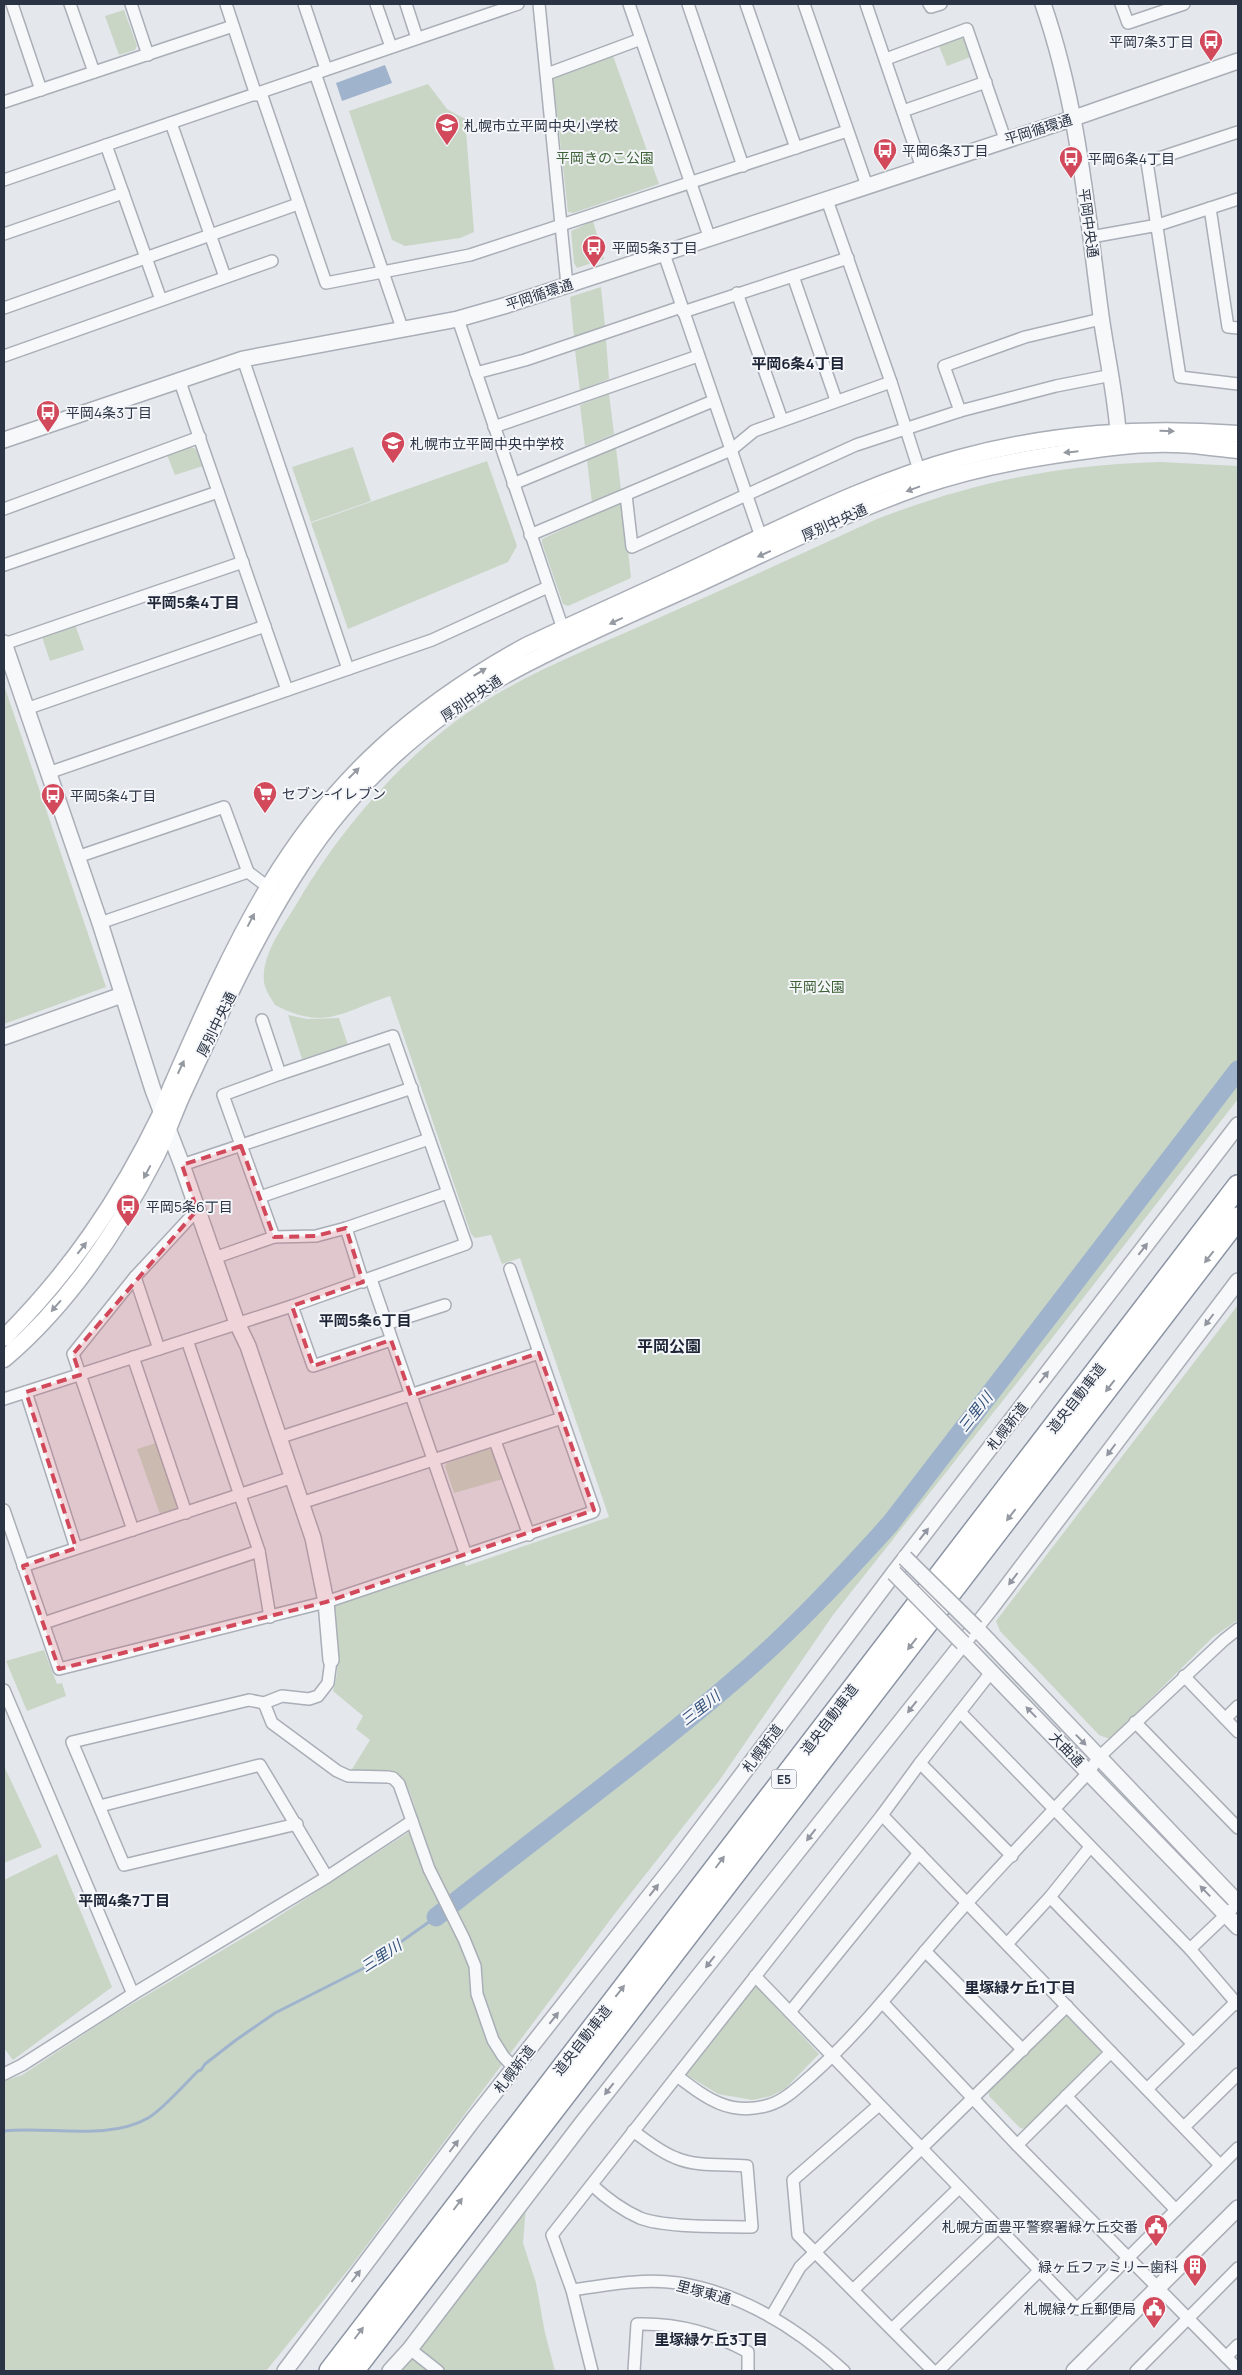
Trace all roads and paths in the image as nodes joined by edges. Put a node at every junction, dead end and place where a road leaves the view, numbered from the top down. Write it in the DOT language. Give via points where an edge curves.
graph roads {
  1 [pos="12,4"];
  2 [pos="70,4"];
  3 [pos="131,4"];
  4 [pos="226,4"];
  5 [pos="304,4"];
  6 [pos="376,4"];
  7 [pos="406,4"];
  8 [pos="480,4"];
  9 [pos="518,4"];
  10 [pos="539,4"];
  11 [pos="629,4"];
  12 [pos="688,4"];
  13 [pos="746,4"];
  14 [pos="804,4"];
  15 [pos="866,4"];
  16 [pos="929,4"];
  17 [pos="941,4"];
  18 [pos="1043,4"];
  19 [pos="1121,4"];
  20 [pos="1184,4"];
  21 [pos="485,16"];
  22 [pos="233,26"];
  23 [pos="417,38"];
  24 [pos="641,39"];
  25 [pos="391,47"];
  26 [pos="148,55"];
  27 [pos="886,59"];
  28 [pos="1238,61"];
  29 [pos="321,71"];
  30 [pos="94,72"];
  31 [pos="546,74"];
  32 [pos="986,82"];
  33 [pos="40,90"];
  34 [pos="258,94"];
  35 [pos="4,102"];
  36 [pos="903,111"];
  37 [pos="1074,118"];
  38 [pos="171,123"];
  39 [pos="847,131"];
  40 [pos="1238,132"];
  41 [pos="1005,139"];
  42 [pos="106,145"];
  43 [pos="796,148"];
  44 [pos="743,166"];
  45 [pos="922,168"];
  46 [pos="4,180"];
  47 [pos="691,183"];
  48 [pos="867,186"];
  49 [pos="123,193"];
  50 [pos="1238,199"];
  51 [pos="827,200"];
  52 [pos="298,204"];
  53 [pos="1210,208"];
  54 [pos="561,224"];
  55 [pos="1158,225"];
  56 [pos="4,234"];
  57 [pos="209,235"];
  58 [pos="1091,236"];
  59 [pos="710,239"];
  60 [pos="664,254"];
  61 [pos="146,257"];
  62 [pos="848,258"];
  63 [pos="272,261"];
  64 [pos="383,273"];
  65 [pos="793,276"];
  66 [pos="225,277"];
  67 [pos="567,285"];
  68 [pos="737,293"];
  69 [pos="161,300"];
  70 [pos="4,308"];
  71 [pos="682,309"];
  72 [pos="458,319"];
  73 [pos="1101,319"];
  74 [pos="402,328"];
  75 [pos="1238,328"];
  76 [pos="4,356"];
  77 [pos="698,356"];
  78 [pos="243,358"];
  79 [pos="476,373"];
  80 [pos="1112,375"];
  81 [pos="179,379"];
  82 [pos="891,382"];
  83 [pos="1238,384"];
  84 [pos="836,400"];
  85 [pos="713,401"];
  86 [pos="960,412"];
  87 [pos="782,420"];
  88 [pos="494,427"];
  89 [pos="906,428"];
  90 [pos="1238,434"];
  91 [pos="200,437"];
  92 [pos="1119,438"];
  93 [pos="4,440"];
  94 [pos="730,450"];
  95 [pos="1238,450"];
  96 [pos="919,470"];
  97 [pos="513,484"];
  98 [pos="218,492"];
  99 [pos="626,496"];
  100 [pos="747,496"];
  101 [pos="4,509"];
  102 [pos="530,535"];
  103 [pos="761,537"];
  104 [pos="243,562"];
  105 [pos="4,565"];
  106 [pos="548,587"];
  107 [pos="265,626"];
  108 [pos="565,636"];
  109 [pos="4,643"];
  110 [pos="348,669"];
  111 [pos="287,690"];
  112 [pos="26,709"];
  113 [pos="48,773"];
  114 [pos="77,857"];
  115 [pos="248,872"];
  116 [pos="268,887"];
  117 [pos="100,923"];
  118 [pos="122,995"];
  119 [pos="262,1020"];
  120 [pos="4,1037"];
  121 [pos="280,1074"];
  122 [pos="412,1088"];
  123 [pos="162,1112"];
  124 [pos="1238,1125"];
  125 [pos="168,1128"];
  126 [pos="429,1139"];
  127 [pos="241,1146"];
  128 [pos="182,1165"];
  129 [pos="1238,1186"];
  130 [pos="447,1192"];
  131 [pos="260,1197"];
  132 [pos="197,1210"];
  133 [pos="1238,1218"];
  134 [pos="346,1228"];
  135 [pos="274,1237"];
  136 [pos="214,1258"];
  137 [pos="510,1269"];
  138 [pos="135,1277"];
  139 [pos="367,1280"];
  140 [pos="1238,1281"];
  141 [pos="445,1305"];
  142 [pos="292,1306"];
  143 [pos="237,1322"];
  144 [pos="386,1324"];
  145 [pos="4,1338"];
  146 [pos="186,1340"];
  147 [pos="391,1340"];
  148 [pos="159,1349"];
  149 [pos="539,1353"];
  150 [pos="133,1357"];
  151 [pos="4,1359"];
  152 [pos="80,1375"];
  153 [pos="26,1392"];
  154 [pos="411,1396"];
  155 [pos="4,1399"];
  156 [pos="562,1418"];
  157 [pos="278,1438"];
  158 [pos="494,1441"];
  159 [pos="434,1461"];
  160 [pos="292,1477"];
  161 [pos="240,1494"];
  162 [pos="301,1503"];
  163 [pos="4,1510"];
  164 [pos="186,1513"];
  165 [pos="133,1530"];
  166 [pos="530,1535"];
  167 [pos="76,1548"];
  168 [pos="260,1551"];
  169 [pos="466,1555"];
  170 [pos="905,1558"];
  171 [pos="23,1566"];
  172 [pos="894,1573"];
  173 [pos="326,1602"];
  174 [pos="270,1616"];
  175 [pos="44,1622"];
  176 [pos="976,1628"];
  177 [pos="1238,1629"];
  178 [pos="963,1643"];
  179 [pos="331,1660"];
  180 [pos="992,1671"];
  181 [pos="1184,1676"];
  182 [pos="4,1690"];
  183 [pos="264,1703"];
  184 [pos="1238,1706"];
  185 [pos="960,1712"];
  186 [pos="1226,1718"];
  187 [pos="1135,1722"];
  188 [pos="1238,1732"];
  189 [pos="1098,1758"];
  190 [pos="920,1762"];
  191 [pos="1089,1772"];
  192 [pos="100,1806"];
  193 [pos="1054,1810"];
  194 [pos="882,1815"];
  195 [pos="412,1821"];
  196 [pos="297,1824"];
  197 [pos="1238,1828"];
  198 [pos="1090,1847"];
  199 [pos="919,1853"];
  200 [pos="1012,1856"];
  201 [pos="327,1877"];
  202 [pos="1050,1897"];
  203 [pos="967,1903"];
  204 [pos="1238,1903"];
  205 [pos="1227,1914"];
  206 [pos="1238,1927"];
  207 [pos="1007,1944"];
  208 [pos="1190,1949"];
  209 [pos="926,1951"];
  210 [pos="755,1976"];
  211 [pos="133,1994"];
  212 [pos="882,2002"];
  213 [pos="1237,2004"];
  214 [pos="1067,2006"];
  215 [pos="790,2012"];
  216 [pos="1193,2044"];
  217 [pos="1023,2050"];
  218 [pos="1111,2052"];
  219 [pos="832,2057"];
  220 [pos="514,2068"];
  221 [pos="4,2074"];
  222 [pos="1238,2074"];
  223 [pos="677,2076"];
  224 [pos="1147,2089"];
  225 [pos="1066,2096"];
  226 [pos="974,2098"];
  227 [pos="879,2105"];
  228 [pos="1184,2127"];
  229 [pos="633,2131"];
  230 [pos="1017,2145"];
  231 [pos="1238,2148"];
  232 [pos="922,2149"];
  233 [pos="1220,2165"];
  234 [pos="592,2185"];
  235 [pos="959,2188"];
  236 [pos="1238,2208"];
  237 [pos="1176,2210"];
  238 [pos="998,2228"];
  239 [pos="814,2252"];
  240 [pos="1129,2257"];
  241 [pos="1238,2268"];
  242 [pos="1039,2271"];
  243 [pos="1158,2288"];
  244 [pos="572,2290"];
  245 [pos="853,2290"];
  246 [pos="771,2317"];
  247 [pos="1188,2318"];
  248 [pos="892,2329"];
  249 [pos="1238,2345"];
  250 [pos="410,2349"];
  251 [pos="1226,2357"];
  252 [pos="1238,2369"];
  253 [pos="285,2371"];
  254 [pos="330,2371"];
  255 [pos="353,2371"];
  256 [pos="390,2371"];
  257 [pos="438,2371"];
  258 [pos="592,2371"];
  259 [pos="634,2371"];
  260 [pos="748,2371"];
  261 [pos="844,2371"];
  262 [pos="933,2371"];
  263 [pos="938,2371"];
  264 [pos="1074,2371"];
  265 [pos="1136,2371"];
  1 -- 33 [label="street"];
  2 -- 30 [label="street"];
  3 -- 26 [label="street"];
  4 -- 22 [label="street"];
  5 -- 29 [label="street"];
  6 -- 25 [label="street"];
  7 -- 23 [label="street"];
  8 -- 21 [label="street"];
  9 -- 21 [label="street"];
  10 -- 31 [label="street"];
  11 -- 24 [label="street"];
  12 -- 44 [label="street"];
  13 -- 43 [label="street"];
  14 -- 39 [label="street"];
  15 -- 27 [label="street"];
  16 -- 17 [label="street" via="931,7"];
  18 -- 37 [label="street, 平岡中央通"];
  19 -- 20 [label="street" via="1128,23"];
  21 -- 23 [label="street"];
  22 -- 26 [label="street"];
  22 -- 34 [label="street"];
  23 -- 25 [label="street"];
  24 -- 31 [label="street"];
  24 -- 47 [label="street"];
  25 -- 29 [label="street"];
  26 -- 30 [label="street"];
  27 -- 32 [label="street" via="968,30"];
  27 -- 36 [label="street"];
  28 -- 37 [label="street, 平岡循環通"];
  29 -- 34 [label="street"];
  29 -- 64 [label="street"];
  30 -- 33 [label="street"];
  31 -- 54 [label="street"];
  32 -- 36 [label="street"];
  32 -- 41 [label="street"];
  33 -- 35 [label="street"];
  34 -- 38 [label="street"];
  34 -- 52 [label="street"];
  36 -- 45 [label="street"];
  37 -- 41 [label="street, 平岡循環通"];
  37 -- 58 [label="street, 平岡中央通"];
  38 -- 42 [label="street"];
  38 -- 57 [label="street"];
  39 -- 43 [label="street"];
  39 -- 48 [label="street"];
  40 -- 55 [label="street" via="1147,162"];
  41 -- 45 [label="street, 平岡循環通"];
  42 -- 46 [label="street"];
  42 -- 49 [label="street"];
  43 -- 44 [label="street"];
  44 -- 47 [label="street"];
  45 -- 48 [label="street, 平岡循環通"];
  47 -- 54 [label="street"];
  47 -- 59 [label="street"];
  48 -- 51 [label="street, 平岡循環通"];
  49 -- 56 [label="street"];
  49 -- 61 [label="street"];
  50 -- 53 [label="street"];
  51 -- 59 [label="street, 平岡循環通"];
  51 -- 62 [label="street"];
  52 -- 57 [label="street"];
  52 -- 64 [label="street" via="326,283"];
  53 -- 55 [label="street"];
  53 -- 75 [label="street" via="1228,327"];
  54 -- 64 [label="street" via="470,255"];
  54 -- 67 [label="street"];
  55 -- 58 [label="street"];
  55 -- 83 [label="street" via="1180,377"];
  57 -- 61 [label="street"];
  57 -- 66 [label="street"];
  58 -- 73 [label="street, 平岡中央通"];
  59 -- 60 [label="street, 平岡循環通"];
  60 -- 67 [label="street, 平岡循環通"];
  60 -- 71 [label="street"];
  61 -- 69 [label="street"];
  61 -- 70 [label="street"];
  62 -- 65 [label="street"];
  62 -- 82 [label="street"];
  63 -- 66 [label="street"];
  64 -- 74 [label="street"];
  65 -- 68 [label="street"];
  65 -- 84 [label="street"];
  66 -- 69 [label="street"];
  67 -- 72 [label="street, 平岡循環通"];
  68 -- 71 [label="street"];
  68 -- 87 [label="street"];
  69 -- 76 [label="street"];
  71 -- 77 [label="street"];
  71 -- 79 [label="street"];
  72 -- 74 [label="street, 平岡循環通"];
  72 -- 79 [label="street"];
  73 -- 80 [label="street, 平岡中央通"];
  73 -- 86 [label="street" via="1025,337 944,366"];
  74 -- 78 [label="street, 平岡循環通"];
  77 -- 85 [label="street"];
  77 -- 88 [label="street"];
  78 -- 81 [label="street, 平岡循環通"];
  78 -- 110 [label="street"];
  79 -- 88 [label="street"];
  80 -- 86 [label="street" via="1056,386"];
  80 -- 92 [label="street, 平岡中央通"];
  81 -- 91 [label="street"];
  81 -- 93 [label="street, 平岡循環通"];
  82 -- 84 [label="street"];
  82 -- 89 [label="street"];
  84 -- 87 [label="street"];
  85 -- 94 [label="street"];
  85 -- 97 [label="street"];
  86 -- 89 [label="street"];
  87 -- 94 [label="street" via="754,431"];
  88 -- 97 [label="street"];
  89 -- 96 [label="street"];
  89 -- 100 [label="street" via="856,445"];
  92 -- 90 [label="main road, 厚別中央通, one-way" via="1190,431"];
  91 -- 98 [label="street"];
  91 -- 101 [label="street"];
  92 -- 95 [label="main road, 厚別中央通"];
  92 -- 96 [label="main road, 厚別中央通" via="1004,448"];
  92 -- 108 [label="main road, 厚別中央通, one-way" via="970,471 924,485"];
  94 -- 99 [label="street"];
  94 -- 100 [label="street"];
  96 -- 103 [label="main road, 厚別中央通" via="870,488"];
  97 -- 102 [label="street"];
  98 -- 104 [label="street"];
  98 -- 105 [label="street"];
  99 -- 100 [label="street" via="632,547"];
  99 -- 102 [label="street"];
  100 -- 103 [label="street"];
  102 -- 106 [label="street"];
  103 -- 108 [label="main road, 厚別中央通"];
  104 -- 107 [label="street"];
  104 -- 109 [label="street"];
  106 -- 108 [label="street"];
  106 -- 110 [label="street" via="432,640"];
  107 -- 111 [label="street"];
  107 -- 112 [label="street"];
  116 -- 108 [label="main road, 厚別中央通, one-way" via="328,802 404,726 477,673 526,646"];
  108 -- 125 [label="main road, 厚別中央通" via="438,720 375,774 339,813 299,867 265,926"];
  109 -- 112 [label="street"];
  110 -- 111 [label="street"];
  111 -- 113 [label="street"];
  112 -- 113 [label="street"];
  113 -- 114 [label="street"];
  114 -- 115 [label="street" via="224,807"];
  114 -- 117 [label="street"];
  115 -- 116 [label="street"];
  115 -- 117 [label="street"];
  123 -- 116 [label="main road, 厚別中央通, one-way" via="232,956"];
  117 -- 118 [label="street"];
  118 -- 120 [label="street"];
  118 -- 123 [label="street"];
  119 -- 121 [label="street"];
  121 -- 122 [label="street" via="393,1036"];
  121 -- 127 [label="street" via="224,1095"];
  122 -- 126 [label="street"];
  122 -- 127 [label="street"];
  123 -- 125 [label="street"];
  145 -- 123 [label="main road, 厚別中央通, one-way" via="33,1308 94,1232 121,1190"];
  170 -- 124 [label="street, 札幌新道, one-way"];
  125 -- 128 [label="street"];
  125 -- 151 [label="main road, 厚別中央通, one-way" via="130,1204 101,1249 42,1322"];
  126 -- 130 [label="street"];
  126 -- 131 [label="street"];
  127 -- 128 [label="street"];
  127 -- 131 [label="street"];
  128 -- 132 [label="street"];
  254 -- 129 [label="highway, 道央自動車道 / E5, one-way"];
  130 -- 134 [label="street"];
  130 -- 139 [label="street" via="466,1244"];
  131 -- 135 [label="street"];
  132 -- 136 [label="street"];
  132 -- 138 [label="street"];
  133 -- 255 [label="highway, 道央自動車道 / E5, one-way"];
  134 -- 135 [label="street" via="316,1236"];
  134 -- 139 [label="street"];
  135 -- 136 [label="street"];
  136 -- 143 [label="street"];
  137 -- 149 [label="street"];
  138 -- 148 [label="street"];
  138 -- 152 [label="street" via="73,1354"];
  139 -- 142 [label="street"];
  139 -- 144 [label="street"];
  140 -- 176 [label="street, one-way"];
  141 -- 144 [label="street"];
  142 -- 143 [label="street"];
  142 -- 147 [label="street" via="313,1366"];
  143 -- 146 [label="street"];
  143 -- 157 [label="street"];
  144 -- 147 [label="street"];
  146 -- 148 [label="street"];
  146 -- 161 [label="street"];
  147 -- 154 [label="street"];
  148 -- 150 [label="street"];
  149 -- 154 [label="street"];
  149 -- 156 [label="street"];
  150 -- 152 [label="street"];
  150 -- 164 [label="street"];
  152 -- 153 [label="street"];
  152 -- 165 [label="street"];
  153 -- 155 [label="street"];
  153 -- 167 [label="street"];
  154 -- 157 [label="street"];
  154 -- 159 [label="street"];
  156 -- 158 [label="street"];
  156 -- 166 [label="street" via="594,1510"];
  157 -- 160 [label="street"];
  158 -- 159 [label="street"];
  158 -- 166 [label="street"];
  159 -- 162 [label="street"];
  159 -- 169 [label="street"];
  160 -- 161 [label="street"];
  160 -- 162 [label="street"];
  161 -- 164 [label="street"];
  161 -- 168 [label="street"];
  162 -- 173 [label="street" via="313,1538"];
  163 -- 171 [label="street"];
  164 -- 165 [label="street"];
  165 -- 167 [label="street"];
  166 -- 169 [label="street"];
  167 -- 171 [label="street"];
  168 -- 174 [label="street"];
  168 -- 175 [label="street"];
  169 -- 173 [label="street"];
  170 -- 172 [label="street, 札幌新道"];
  170 -- 176 [label="street, 大曲通, bridge"];
  171 -- 175 [label="street"];
  172 -- 178 [label="street, 大曲通, bridge"];
  220 -- 172 [label="street, 札幌新道, one-way" via="674,1865"];
  173 -- 174 [label="street"];
  173 -- 179 [label="street"];
  174 -- 175 [label="street" via="59,1669"];
  176 -- 178 [label="street"];
  176 -- 189 [label="street, 大曲通, one-way"];
  177 -- 181 [label="street"];
  178 -- 180 [label="street, 大曲通"];
  178 -- 250 [label="street, one-way" via="583,2122"];
  179 -- 183 [label="street" via="328,1682 318,1696 309,1699 282,1696"];
  180 -- 185 [label="street"];
  191 -- 180 [label="street, 大曲通, one-way"];
  181 -- 186 [label="street"];
  181 -- 187 [label="street"];
  182 -- 211 [label="street"];
  183 -- 192 [label="street" via="249,1700 72,1742"];
  183 -- 195 [label="street" via="272,1723 337,1771 348,1776 393,1778 399,1784"];
  184 -- 186 [label="street"];
  185 -- 190 [label="street"];
  185 -- 193 [label="street"];
  186 -- 188 [label="street"];
  187 -- 189 [label="street"];
  187 -- 197 [label="street"];
  189 -- 191 [label="street"];
  189 -- 204 [label="street, 大曲通"];
  190 -- 194 [label="street"];
  190 -- 200 [label="street"];
  191 -- 193 [label="street"];
  205 -- 191 [label="street, 大曲通, one-way"];
  192 -- 196 [label="street" via="260,1765"];
  192 -- 196 [label="street" via="124,1865"];
  193 -- 198 [label="street"];
  193 -- 200 [label="street"];
  194 -- 199 [label="street"];
  194 -- 210 [label="street"];
  195 -- 201 [label="street"];
  195 -- 220 [label="street" via="438,1889 475,1966 477,1994 493,2040"];
  196 -- 201 [label="street"];
  198 -- 202 [label="street"];
  198 -- 208 [label="street"];
  199 -- 203 [label="street"];
  199 -- 215 [label="street"];
  200 -- 203 [label="street"];
  201 -- 211 [label="street"];
  202 -- 207 [label="street"];
  202 -- 216 [label="street"];
  203 -- 207 [label="street"];
  203 -- 209 [label="street"];
  204 -- 205 [label="street"];
  205 -- 206 [label="street, 大曲通"];
  205 -- 208 [label="street"];
  207 -- 214 [label="street"];
  208 -- 213 [label="street"];
  209 -- 212 [label="street"];
  209 -- 217 [label="street"];
  210 -- 215 [label="street"];
  210 -- 223 [label="street"];
  211 -- 221 [label="street"];
  212 -- 219 [label="street"];
  212 -- 226 [label="street"];
  213 -- 216 [label="street"];
  214 -- 217 [label="street"];
  214 -- 218 [label="street"];
  215 -- 219 [label="street"];
  216 -- 224 [label="street"];
  217 -- 226 [label="street"];
  218 -- 224 [label="street"];
  218 -- 225 [label="street"];
  219 -- 223 [label="street" via="784,2099 756,2108 736,2109 718,2104"];
  219 -- 227 [label="street"];
  253 -- 220 [label="street, 札幌新道, one-way"];
  222 -- 228 [label="street"];
  223 -- 229 [label="street"];
  224 -- 228 [label="street"];
  225 -- 230 [label="street"];
  225 -- 237 [label="street"];
  226 -- 230 [label="street"];
  226 -- 232 [label="street"];
  227 -- 232 [label="street"];
  227 -- 239 [label="street" via="793,2180 798,2235"];
  228 -- 233 [label="street"];
  229 -- 234 [label="street"];
  229 -- 234 [label="street" via="678,2159 747,2166 752,2227 676,2224 641,2218 609,2200"];
  230 -- 240 [label="street"];
  231 -- 233 [label="street"];
  232 -- 235 [label="street"];
  232 -- 239 [label="street"];
  233 -- 237 [label="street"];
  234 -- 244 [label="street" via="552,2235"];
  235 -- 238 [label="street"];
  235 -- 245 [label="street"];
  236 -- 243 [label="street"];
  237 -- 240 [label="street"];
  238 -- 242 [label="street"];
  238 -- 248 [label="street"];
  239 -- 245 [label="street"];
  239 -- 246 [label="street" via="790,2282"];
  240 -- 242 [label="street" via="1077,2309"];
  240 -- 243 [label="street"];
  241 -- 247 [label="street"];
  242 -- 263 [label="street"];
  243 -- 247 [label="street"];
  243 -- 264 [label="street"];
  244 -- 246 [label="street, 里塚東通" via="631,2282 678,2283 729,2296"];
  244 -- 258 [label="street"];
  245 -- 248 [label="street"];
  246 -- 261 [label="street, 里塚東通" via="804,2336"];
  247 -- 251 [label="street"];
  247 -- 265 [label="street"];
  248 -- 262 [label="street"];
  249 -- 251 [label="street"];
  250 -- 256 [label="street"];
  250 -- 257 [label="street"];
  251 -- 252 [label="street"];
  259 -- 260 [label="street" via="637,2324 659,2323 713,2336 738,2346 748,2352"];
}
